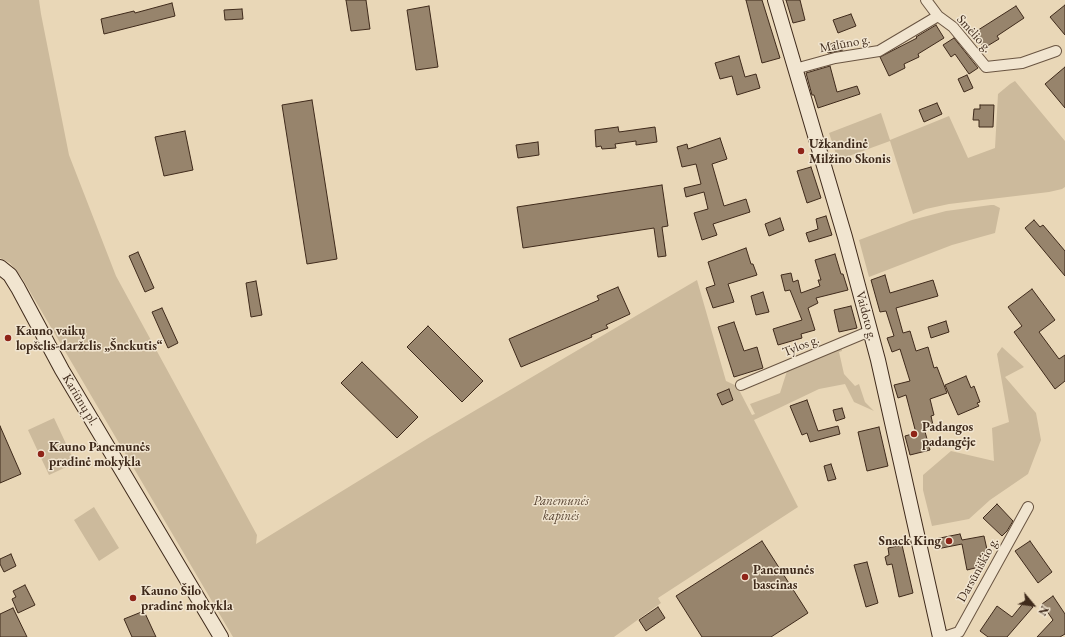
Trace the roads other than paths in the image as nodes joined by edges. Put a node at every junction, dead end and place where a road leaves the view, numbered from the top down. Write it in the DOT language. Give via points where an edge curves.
graph roads {
  1 [pos="775,0"];
  2 [pos="926,0"];
  3 [pos="938,16"];
  4 [pos="1056,50"];
  5 [pos="795,69"];
  6 [pos="0,267"];
  7 [pos="870,331"];
  8 [pos="741,384"];
  9 [pos="1028,507"];
  10 [pos="221,637"];
  11 [pos="940,637"];
  12 [pos="944,637"];
  1 -- 5 [label="main road, Vaidoto g."];
  2 -- 3 [label="street, Smėlio g."];
  3 -- 4 [label="street, Smėlio g." via="953,27 986,67 1022,63"];
  3 -- 5 [label="street, Malūno g." via="879,51 835,58"];
  5 -- 7 [label="main road, Vaidoto g."];
  6 -- 10 [label="main road, Kariūnų pl." via="10,275 18,288 62,370"];
  7 -- 8 [label="street, Tylos g."];
  7 -- 11 [label="main road, Vaidoto g."];
  9 -- 12 [label="street, Darsūniškio g." via="959,632"];
}
